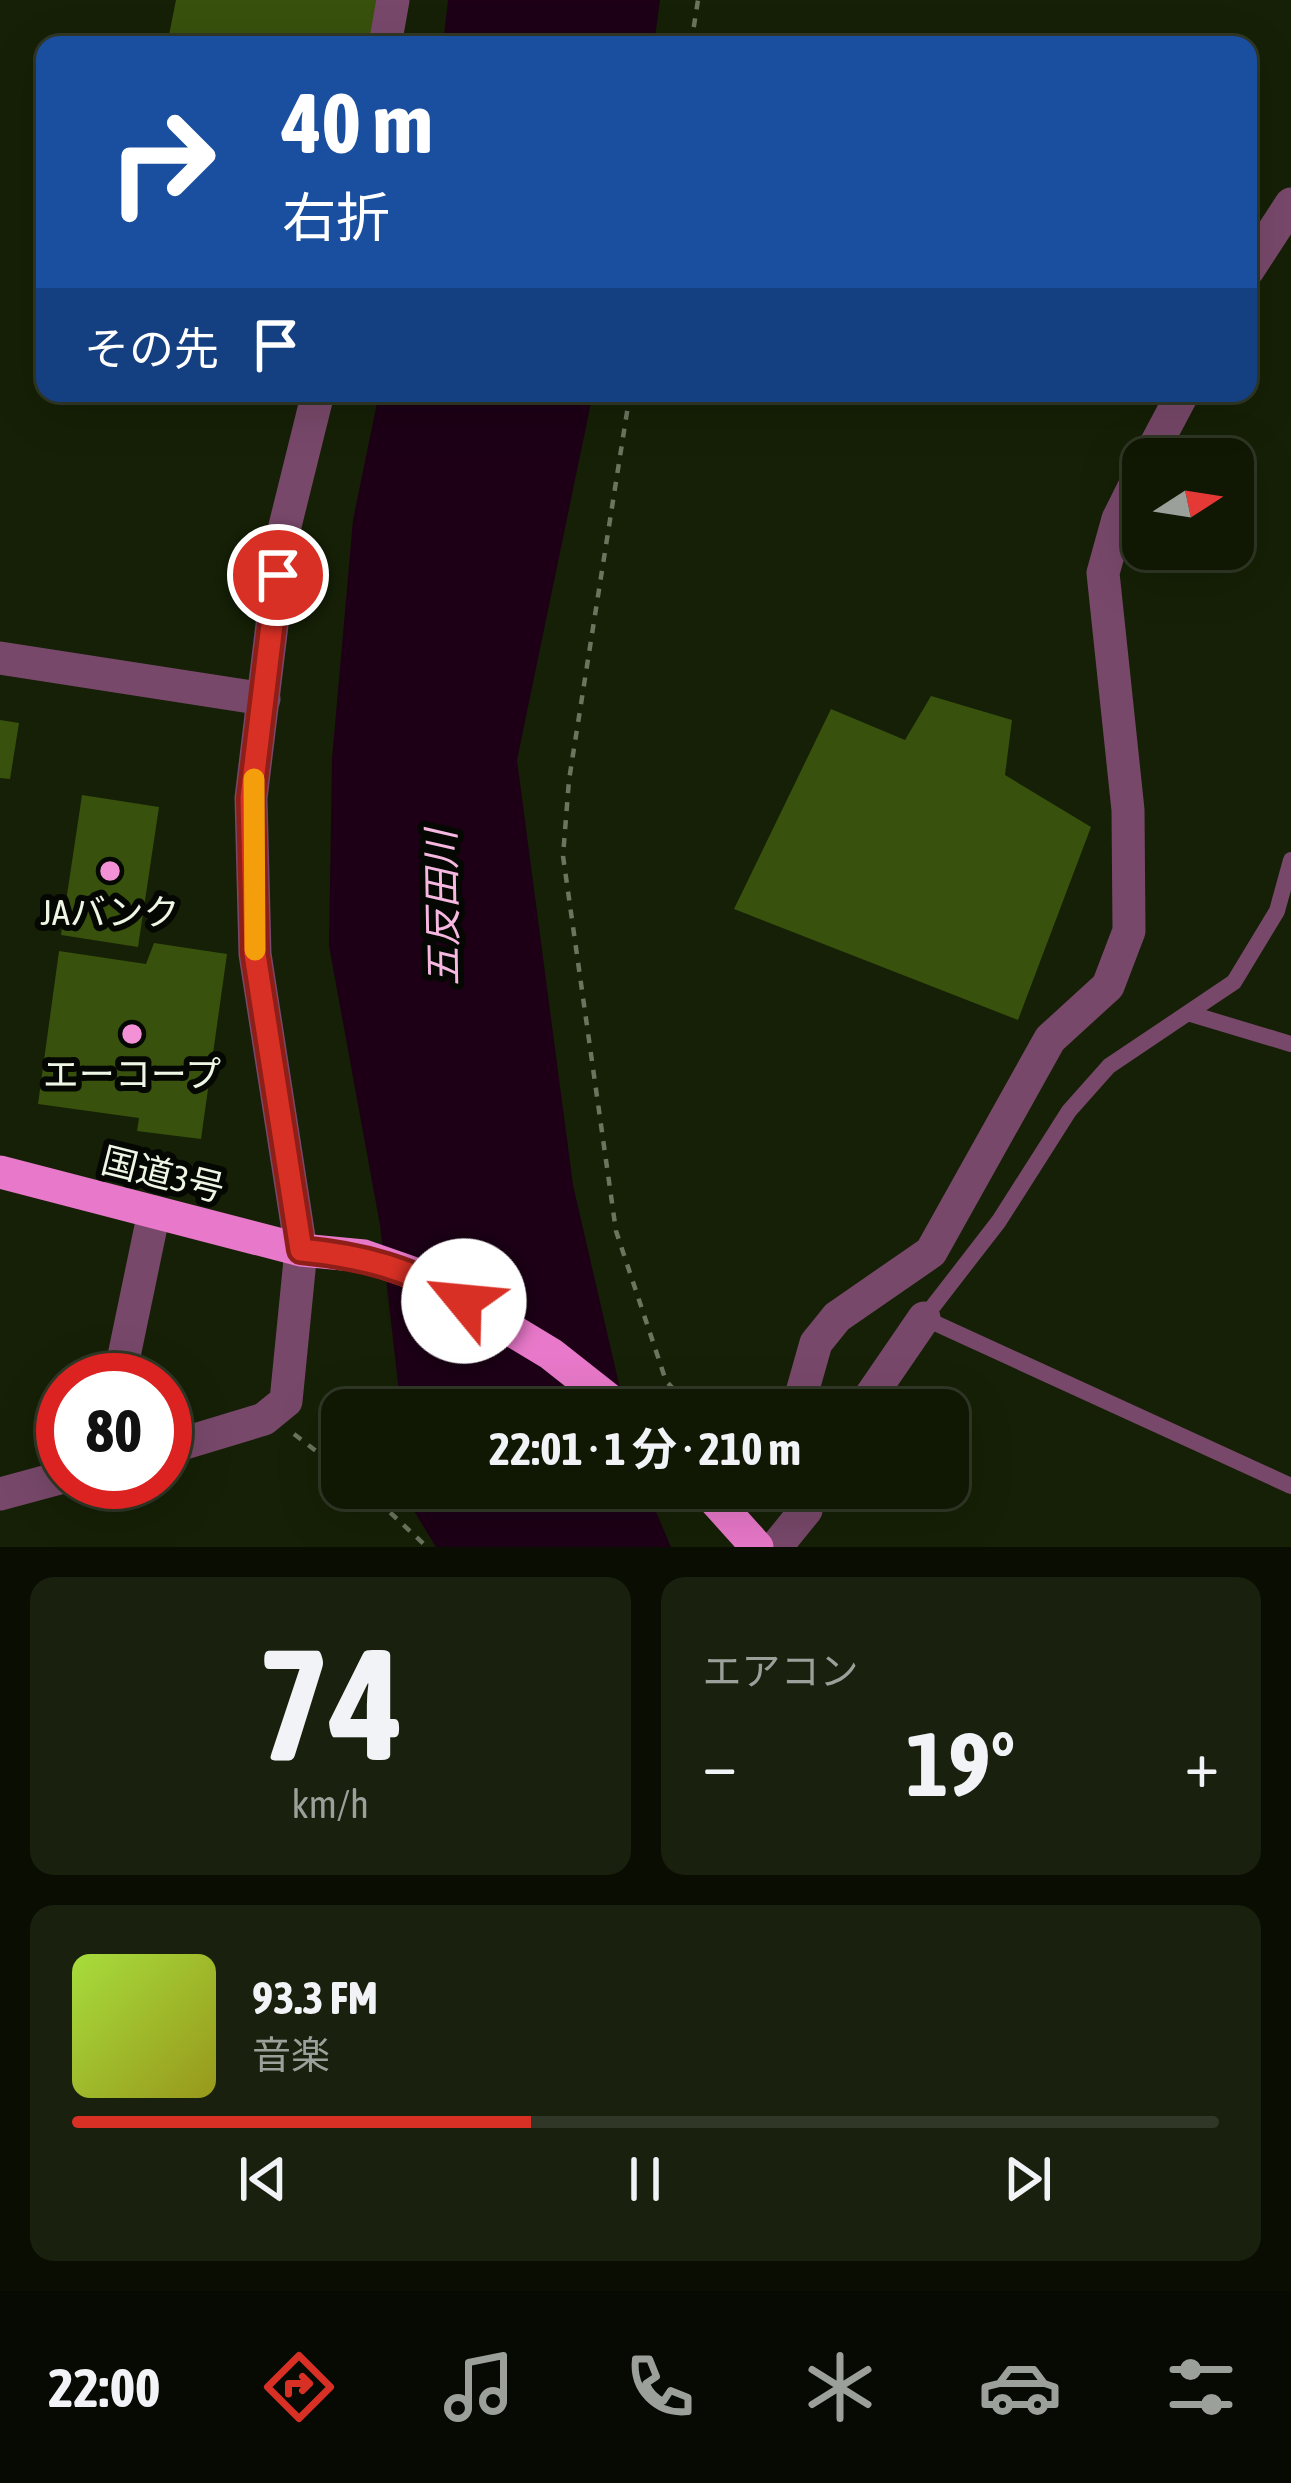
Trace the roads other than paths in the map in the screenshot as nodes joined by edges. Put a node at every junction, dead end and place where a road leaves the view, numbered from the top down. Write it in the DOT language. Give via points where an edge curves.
graph roads {
  1 [pos="393,0"];
  2 [pos="387,36"];
  3 [pos="1291,204"];
  4 [pos="1257,256"];
  5 [pos="316,402"];
  6 [pos="1178,402"];
  7 [pos="1159,438"];
  8 [pos="1122,511"];
  9 [pos="0,658"];
  10 [pos="264,699"];
  11 [pos="1291,860"];
  12 [pos="1191,1014"];
  13 [pos="1291,1044"];
  14 [pos="0,1172"];
  15 [pos="154,1212"];
  16 [pos="301,1250"];
  17 [pos="924,1318"];
  18 [pos="125,1353"];
  19 [pos="595,1389"];
  20 [pos="803,1389"];
  21 [pos="875,1389"];
  22 [pos="192,1440"];
  23 [pos="36,1484"];
  24 [pos="1291,1486"];
  25 [pos="0,1494"];
  26 [pos="723,1509"];
  27 [pos="800,1509"];
  28 [pos="757,1547"];
  29 [pos="776,1547"];
  1 -- 2 [label="street"];
  3 -- 4 [label="street"];
  5 -- 10 [label="street" via="283,534"];
  6 -- 7 [label="street"];
  8 -- 20 [label="street" via="1103,573 1128,810 1129,931 1108,986 1050,1039 931,1252 837,1317 816,1343"];
  9 -- 10 [label="street"];
  10 -- 16 [label="street" via="251,798 255,954"];
  11 -- 12 [label="lane" via="1277,911 1244,967"];
  12 -- 13 [label="lane"];
  12 -- 17 [label="lane" via="1109,1066 1069,1111"];
  14 -- 15 [label="highway, 国道3号"];
  15 -- 16 [label="highway, 国道3号"];
  15 -- 18 [label="street"];
  16 -- 19 [label="highway, 国道3号" via="364,1256 424,1276"];
  16 -- 22 [label="street" via="286,1401 269,1415"];
  17 -- 21 [label="street"];
  17 -- 24 [label="lane"];
  23 -- 25 [label="street"];
  26 -- 28 [label="highway"];
  27 -- 29 [label="street"];
}
